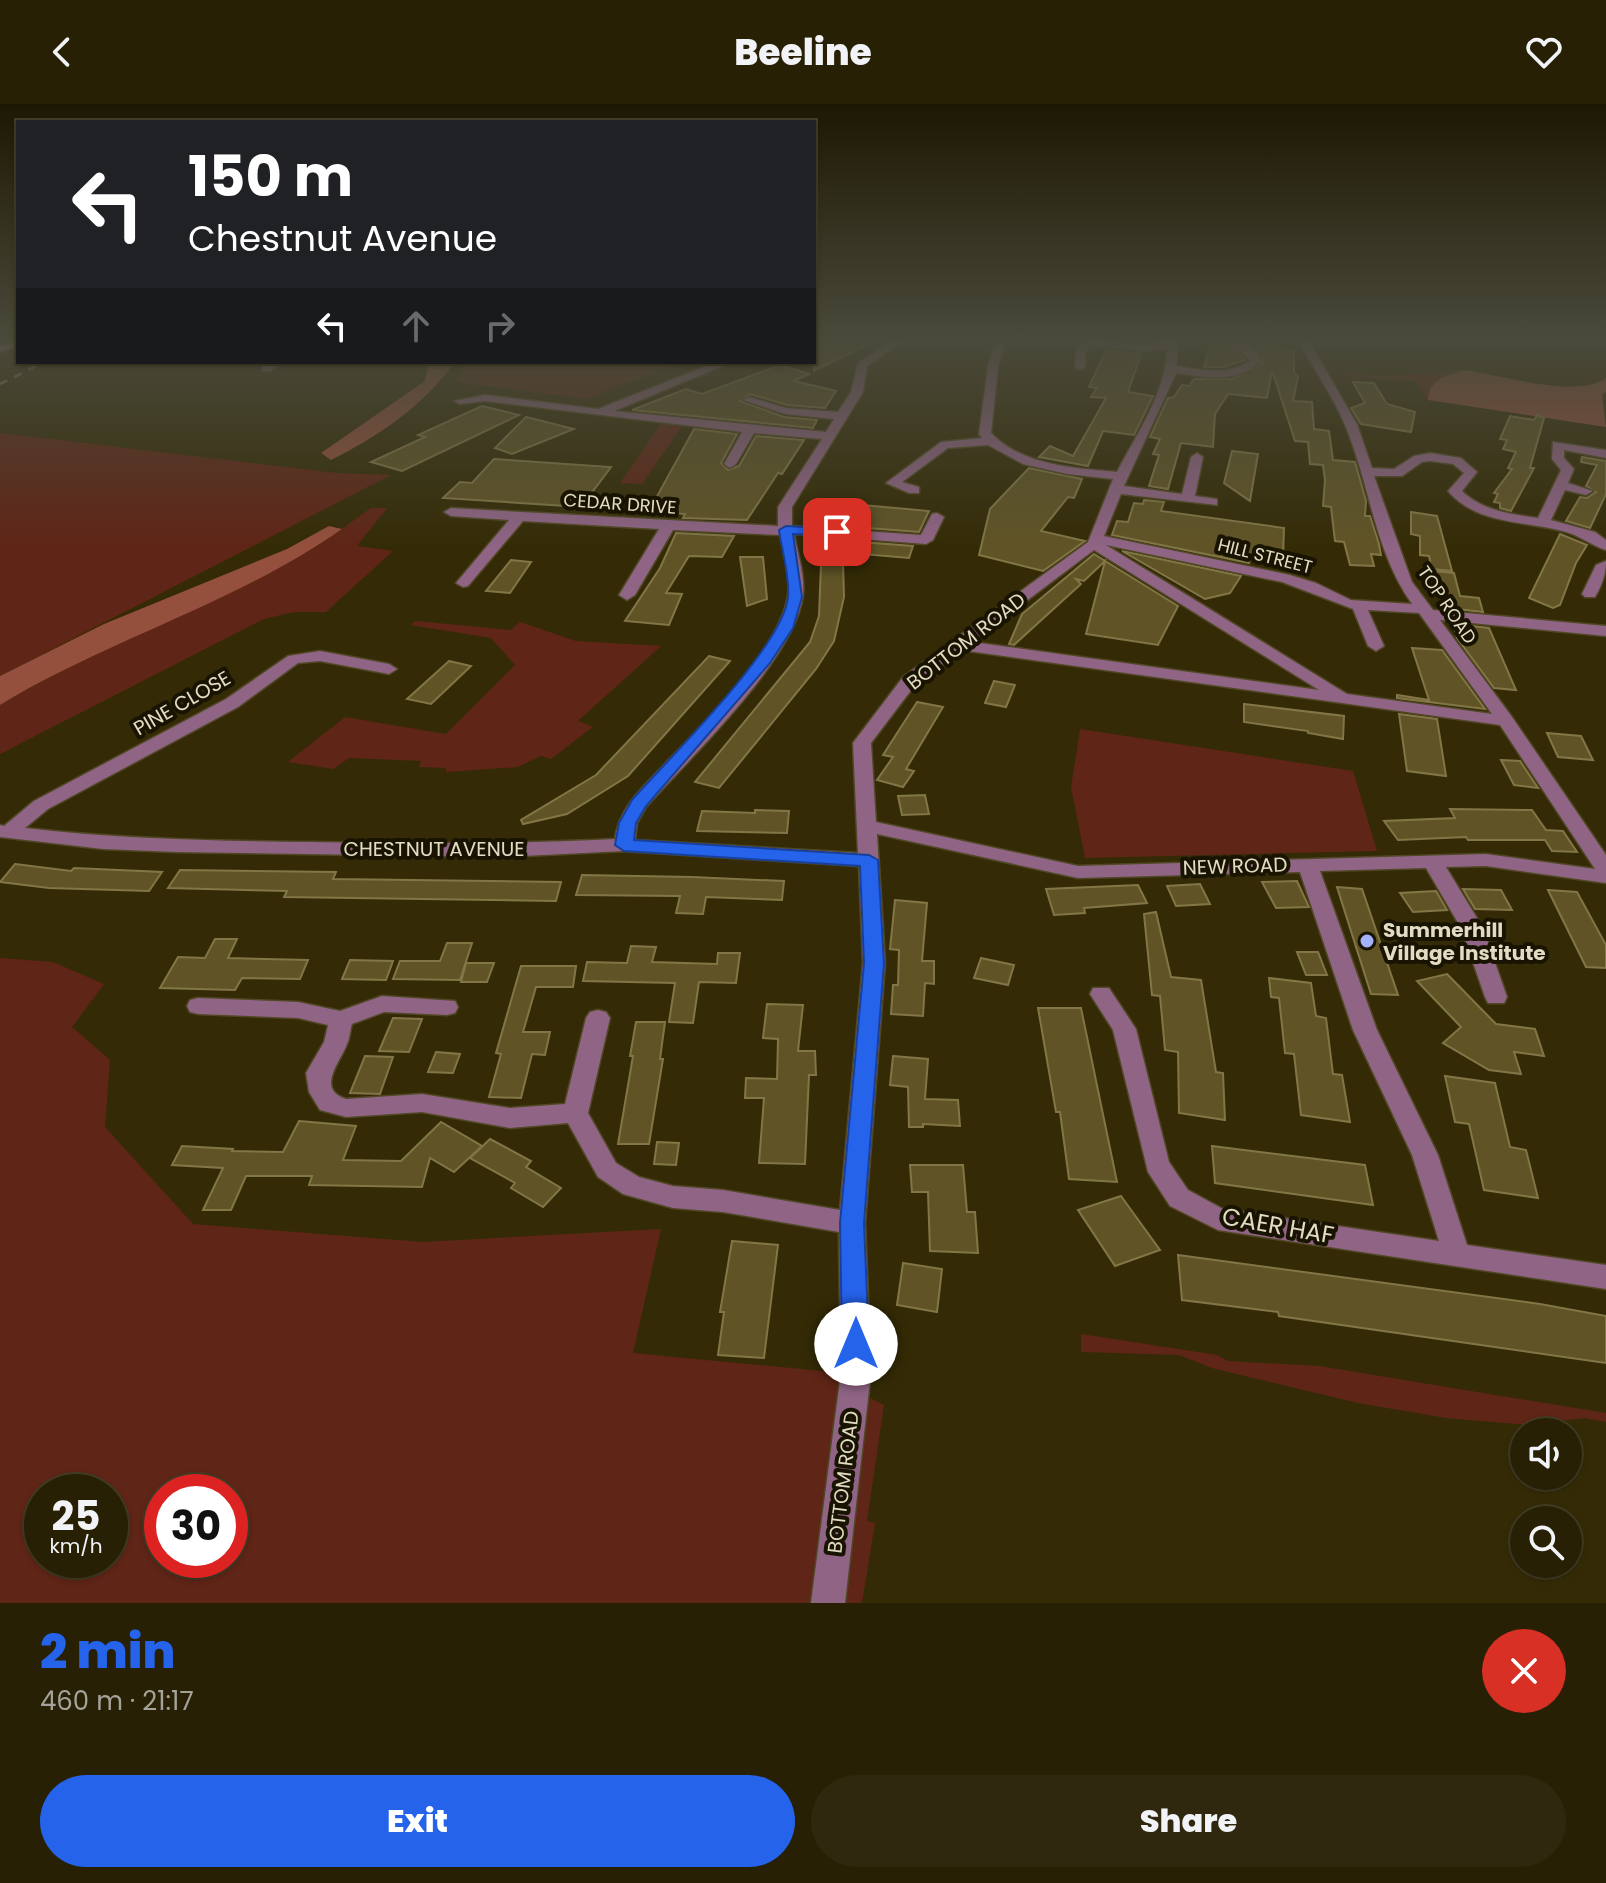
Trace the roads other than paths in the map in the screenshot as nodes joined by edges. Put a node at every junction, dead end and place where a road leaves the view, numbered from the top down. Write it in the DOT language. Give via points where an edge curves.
graph roads {
  1 [pos="560,408"];
  2 [pos="611,408"];
  3 [pos="775,408"];
  4 [pos="845,408"];
  5 [pos="988,408"];
  6 [pos="1156,408"];
  7 [pos="1342,408"];
  8 [pos="598,413"];
  9 [pos="839,416"];
  10 [pos="750,429"];
  11 [pos="829,436"];
  12 [pos="990,441"];
  13 [pos="1606,454"];
  14 [pos="1197,457"];
  15 [pos="730,464"];
  16 [pos="1367,472"];
  17 [pos="1561,481"];
  18 [pos="1118,483"];
  19 [pos="914,490"];
  20 [pos="1586,491"];
  21 [pos="1188,499"];
  22 [pos="1212,502"];
  23 [pos="451,512"];
  24 [pos="520,516"];
  25 [pos="937,517"];
  26 [pos="1543,522"];
  27 [pos="668,526"];
  28 [pos="786,530"];
  29 [pos="1096,542"];
  30 [pos="1606,546"];
  31 [pos="1606,565"];
  32 [pos="463,583"];
  33 [pos="1590,594"];
  34 [pos="627,595"];
  35 [pos="1359,606"];
  36 [pos="1424,611"];
  37 [pos="1606,631"];
  38 [pos="957,645"];
  39 [pos="1376,646"];
  40 [pos="389,669"];
  41 [pos="1345,699"];
  42 [pos="1506,721"];
  43 [pos="867,826"];
  44 [pos="4,832"];
  45 [pos="624,845"];
  46 [pos="869,860"];
  47 [pos="1432,861"];
  48 [pos="1307,863"];
  49 [pos="1606,870"];
  50 [pos="1606,877"];
  51 [pos="1101,994"];
  52 [pos="1496,997"];
  53 [pos="198,1006"];
  54 [pos="447,1007"];
  55 [pos="598,1018"];
  56 [pos="341,1019"];
  57 [pos="576,1105"];
  58 [pos="852,1223"];
  59 [pos="1457,1255"];
  60 [pos="1606,1277"];
  61 [pos="828,1603"];
  1 -- 8 [label="street"];
  2 -- 8 [label="street"];
  3 -- 9 [label="street"];
  4 -- 9 [label="street"];
  5 -- 12 [label="street" via="985,434"];
  6 -- 18 [label="street"];
  7 -- 16 [label="street, TOP ROAD"];
  8 -- 10 [label="street"];
  9 -- 11 [label="street"];
  10 -- 11 [label="street"];
  10 -- 15 [label="street"];
  11 -- 28 [label="street" via="790,496"];
  12 -- 18 [label="street" via="1033,462"];
  12 -- 19 [label="street" via="945,445 892,483"];
  13 -- 17 [label="street" via="1557,445 1558,459 1568,469"];
  14 -- 21 [label="street"];
  16 -- 26 [label="street" via="1397,473 1430,457 1457,461 1471,472 1455,491 1460,499 1494,513"];
  16 -- 36 [label="street, TOP ROAD" via="1394,557"];
  17 -- 20 [label="street"];
  17 -- 26 [label="street"];
  18 -- 21 [label="street"];
  18 -- 29 [label="street"];
  21 -- 22 [label="street"];
  23 -- 24 [label="street, CEDAR DRIVE"];
  24 -- 27 [label="street, CEDAR DRIVE"];
  24 -- 32 [label="street"];
  25 -- 28 [label="street, CEDAR DRIVE" via="926,540"];
  26 -- 30 [label="street" via="1572,528"];
  27 -- 28 [label="street, CEDAR DRIVE"];
  27 -- 34 [label="street"];
  28 -- 45 [label="street" via="795,597 786,628 765,660 638,804 627,823"];
  29 -- 35 [label="street, HILL STREET" via="1285,578"];
  29 -- 38 [label="street, BOTTOM ROAD"];
  29 -- 41 [label="street"];
  31 -- 33 [label="street"];
  35 -- 36 [label="street, HILL STREET"];
  35 -- 39 [label="street"];
  36 -- 37 [label="street, HILL STREET"];
  36 -- 42 [label="street, TOP ROAD"];
  38 -- 41 [label="street"];
  38 -- 43 [label="street, BOTTOM ROAD" via="909,681 862,743"];
  40 -- 44 [label="street, PINE CLOSE" via="320,656 294,659 232,703 41,805"];
  41 -- 42 [label="street"];
  42 -- 49 [label="street, TOP ROAD"];
  43 -- 46 [label="street, BOTTOM ROAD"];
  43 -- 48 [label="street, NEW ROAD" via="1078,872"];
  44 -- 45 [label="street, CHESTNUT AVENUE" via="176,846 502,851"];
  45 -- 46 [label="street, CHESTNUT AVENUE"];
  46 -- 58 [label="street, BOTTOM ROAD" via="874,963"];
  47 -- 48 [label="street, NEW ROAD"];
  47 -- 50 [label="street, NEW ROAD" via="1486,860"];
  47 -- 52 [label="street" via="1472,928"];
  48 -- 59 [label="street" via="1365,1030 1425,1155"];
  51 -- 59 [label="street, CAER HAF" via="1124,1029 1157,1165 1179,1198 1218,1219"];
  53 -- 56 [label="street" via="298,1010"];
  54 -- 56 [label="street" via="382,1004"];
  55 -- 57 [label="street"];
  56 -- 57 [label="street" via="336,1043 318,1073 329,1103 346,1108 422,1103 510,1118"];
  57 -- 58 [label="street" via="607,1170 632,1186 673,1197"];
  58 -- 61 [label="street, BOTTOM ROAD" via="856,1372"];
  59 -- 60 [label="street, CAER HAF"];
}
